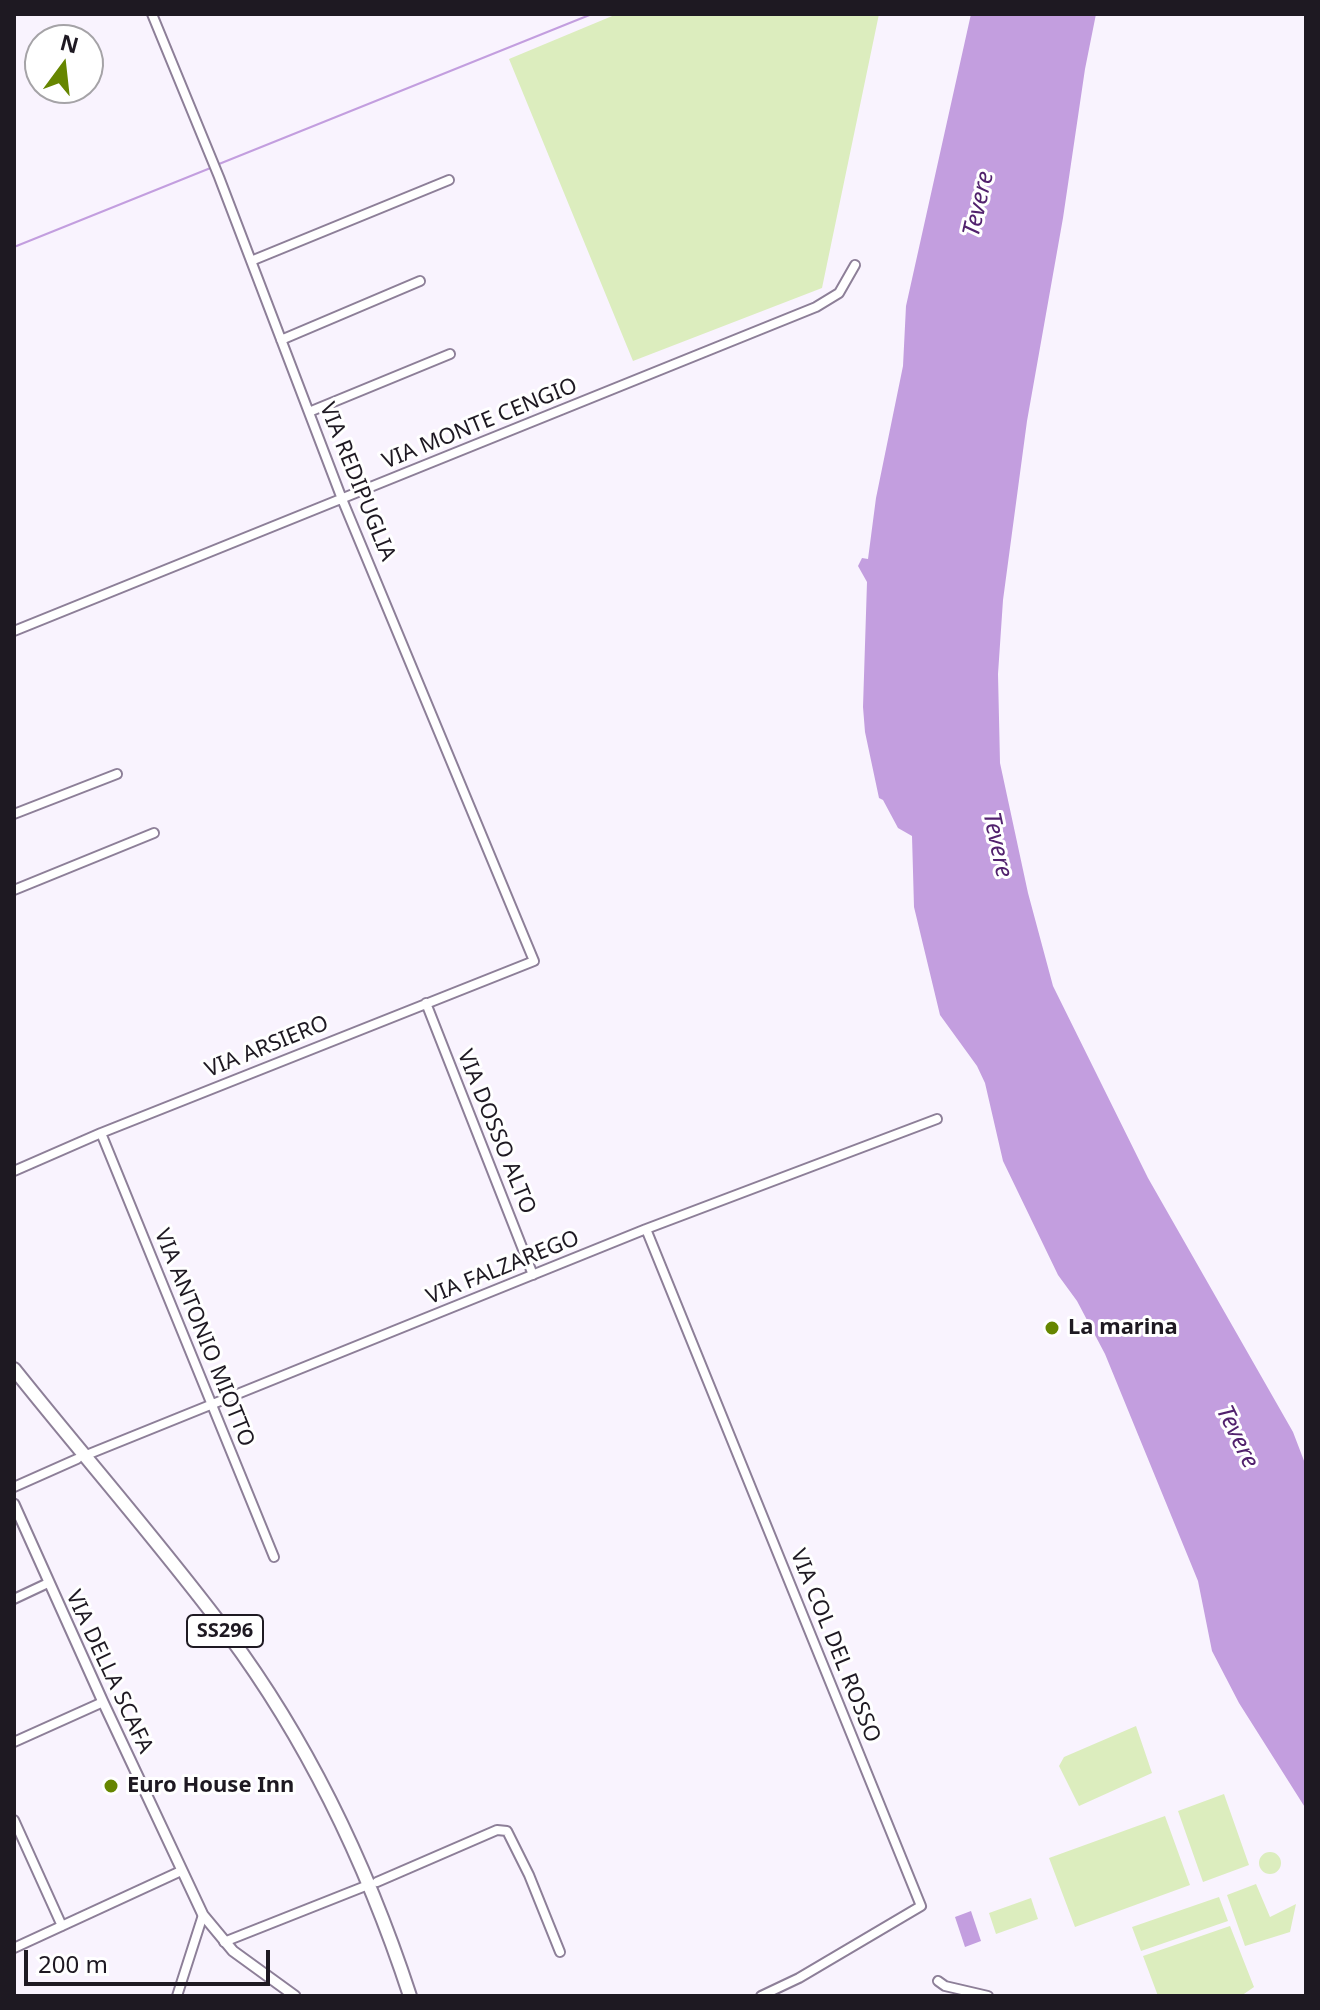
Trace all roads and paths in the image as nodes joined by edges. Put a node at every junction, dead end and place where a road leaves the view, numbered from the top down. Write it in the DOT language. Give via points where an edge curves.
graph roads {
  1 [pos="152,14"];
  2 [pos="449,180"];
  3 [pos="251,261"];
  4 [pos="855,265"];
  5 [pos="420,281"];
  6 [pos="281,340"];
  7 [pos="450,354"];
  8 [pos="309,412"];
  9 [pos="342,499"];
  10 [pos="14,631"];
  11 [pos="117,774"];
  12 [pos="14,814"];
  13 [pos="154,833"];
  14 [pos="14,890"];
  15 [pos="534,961"];
  16 [pos="426,1003"];
  17 [pos="937,1119"];
  18 [pos="101,1133"];
  19 [pos="14,1171"];
  20 [pos="646,1229"];
  21 [pos="533,1275"];
  22 [pos="14,1369"];
  23 [pos="211,1403"];
  24 [pos="80,1458"];
  25 [pos="14,1487"];
  26 [pos="14,1504"];
  27 [pos="274,1557"];
  28 [pos="48,1583"];
  29 [pos="14,1599"];
  30 [pos="103,1702"];
  31 [pos="14,1742"];
  32 [pos="14,1820"];
  33 [pos="181,1871"];
  34 [pos="377,1882"];
  35 [pos="363,1887"];
  36 [pos="203,1915"];
  37 [pos="62,1926"];
  38 [pos="224,1942"];
  39 [pos="14,1948"];
  40 [pos="560,1952"];
  41 [pos="938,1981"];
  42 [pos="177,1996"];
  43 [pos="295,1996"];
  44 [pos="410,1996"];
  45 [pos="761,1996"];
  46 [pos="988,1996"];
  1 -- 3 [label="street, VIA REDIPUGLIA"];
  2 -- 3 [label="street"];
  3 -- 6 [label="street, VIA REDIPUGLIA"];
  4 -- 9 [label="street, VIA MONTE CENGIO" via="839,293 816,307"];
  5 -- 6 [label="street"];
  6 -- 8 [label="street, VIA REDIPUGLIA"];
  7 -- 8 [label="street"];
  8 -- 9 [label="street, VIA REDIPUGLIA"];
  9 -- 10 [label="street, VIA MONTE CENGIO"];
  9 -- 15 [label="street, VIA REDIPUGLIA"];
  11 -- 12 [label="street"];
  13 -- 14 [label="street"];
  15 -- 16 [label="street, VIA ARSIERO"];
  16 -- 18 [label="street, VIA ARSIERO"];
  16 -- 21 [label="street, VIA DOSSO ALTO"];
  17 -- 20 [label="street, VIA FALZAREGO"];
  18 -- 19 [label="street, VIA ARSIERO"];
  18 -- 23 [label="street, VIA ANTONIO MIOTTO"];
  20 -- 21 [label="street, VIA FALZAREGO"];
  20 -- 45 [label="street, VIA COL DEL ROSSO" via="921,1906"];
  21 -- 23 [label="street, VIA FALZAREGO"];
  22 -- 24 [label="main road, SS296"];
  23 -- 24 [label="street, VIA FALZAREGO"];
  23 -- 27 [label="street, VIA ANTONIO MIOTTO"];
  24 -- 25 [label="street, VIA FALZAREGO"];
  24 -- 44 [label="main road, SS296" via="229,1635 274,1703 342,1824"];
  26 -- 28 [label="street, VIA DELLA SCAFA"];
  28 -- 29 [label="street"];
  28 -- 30 [label="street, VIA DELLA SCAFA"];
  30 -- 31 [label="street"];
  30 -- 33 [label="street, VIA DELLA SCAFA"];
  32 -- 37 [label="street"];
  33 -- 36 [label="street, VIA DELLA SCAFA"];
  33 -- 37 [label="street"];
  34 -- 40 [label="street" via="497,1830 507,1831"];
  35 -- 38 [label="street"];
  36 -- 38 [label="street, VIA DELLA SCAFA"];
  36 -- 42 [label="street"];
  37 -- 39 [label="street"];
  38 -- 43 [label="street, VIA DELLA SCAFA"];
  41 -- 46 [label="street"];
}
